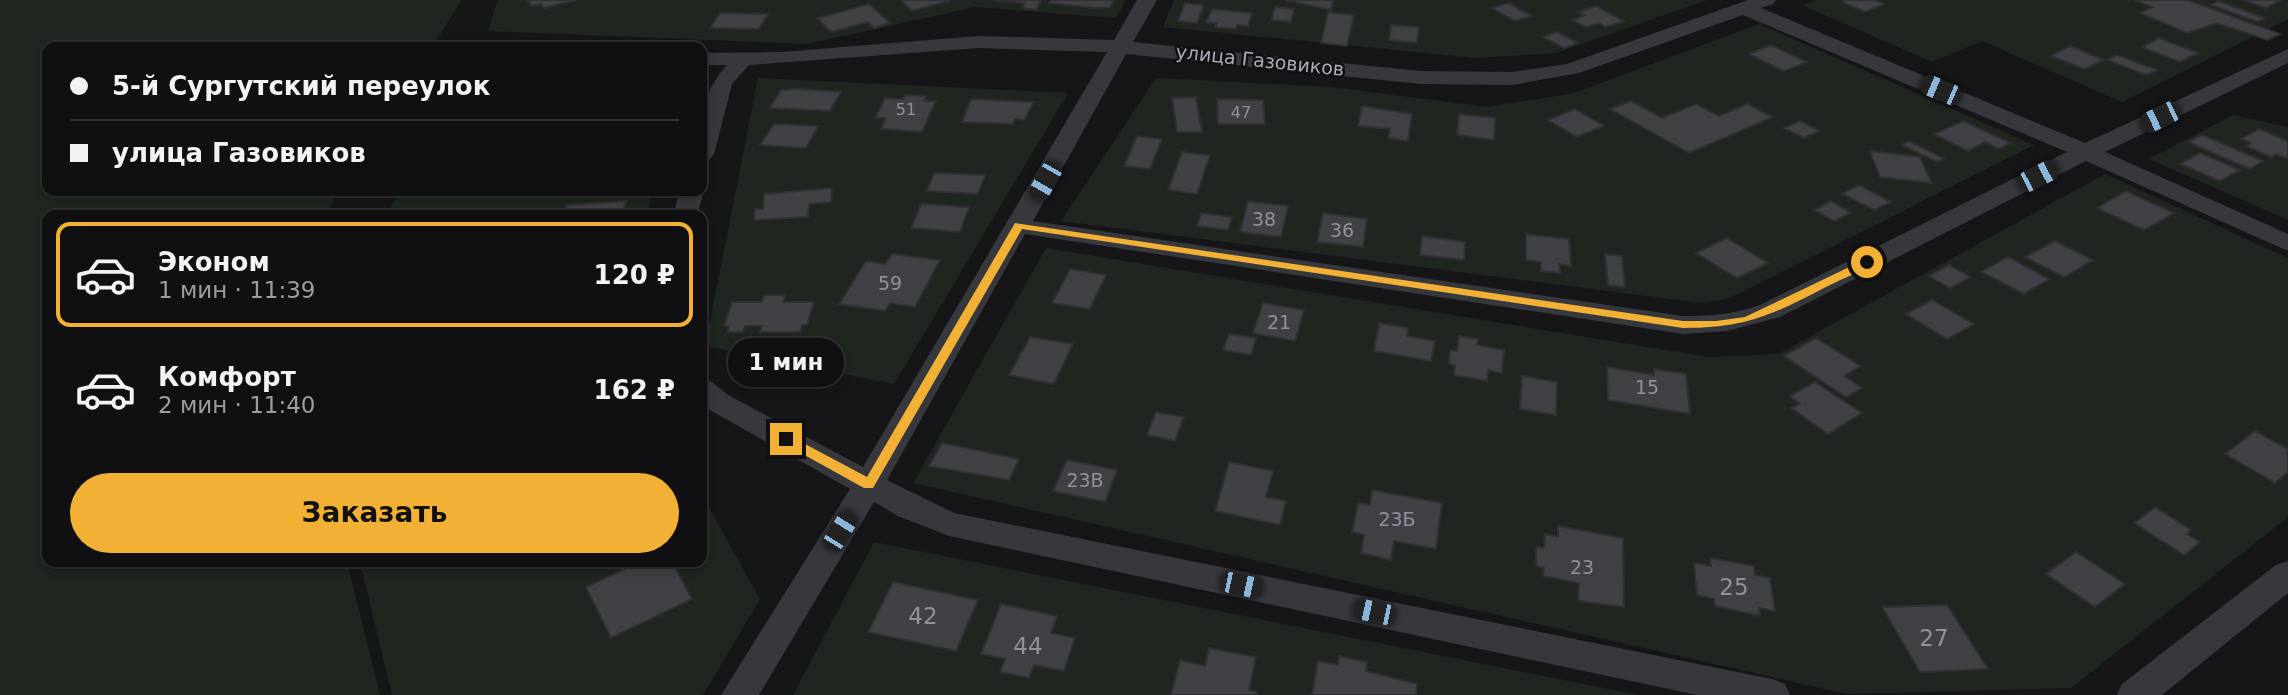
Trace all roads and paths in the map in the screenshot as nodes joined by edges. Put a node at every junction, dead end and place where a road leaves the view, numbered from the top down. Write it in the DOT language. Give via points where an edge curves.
graph roads {
  1 [pos="1147,0"];
  2 [pos="1766,0"];
  3 [pos="1744,8"];
  4 [pos="1122,46"];
  5 [pos="2288,55"];
  6 [pos="707,59"];
  7 [pos="742,61"];
  8 [pos="707,136"];
  9 [pos="2086,152"];
  10 [pos="1019,226"];
  11 [pos="2288,243"];
  12 [pos="707,393"];
  13 [pos="869,484"];
  14 [pos="2288,573"];
  15 [pos="739,695"];
  16 [pos="1772,695"];
  17 [pos="2135,695"];
  1 -- 4 [label="street"];
  2 -- 3 [label="street, улица Газовиков"];
  3 -- 4 [label="street, улица Газовиков" via="1572,69 1503,81 1445,80"];
  3 -- 9 [label="street"];
  4 -- 7 [label="street, улица Газовиков" via="923,45"];
  4 -- 10 [label="street"];
  5 -- 9 [label="street"];
  6 -- 7 [label="street, улица Газовиков"];
  7 -- 8 [label="street" via="722,83"];
  9 -- 10 [label="street" via="1770,311 1716,325 1683,325"];
  9 -- 11 [label="street"];
  10 -- 13 [label="street"];
  12 -- 13 [label="street"];
  13 -- 15 [label="street"];
  13 -- 16 [label="street" via="949,524"];
  14 -- 17 [label="street"];
}
